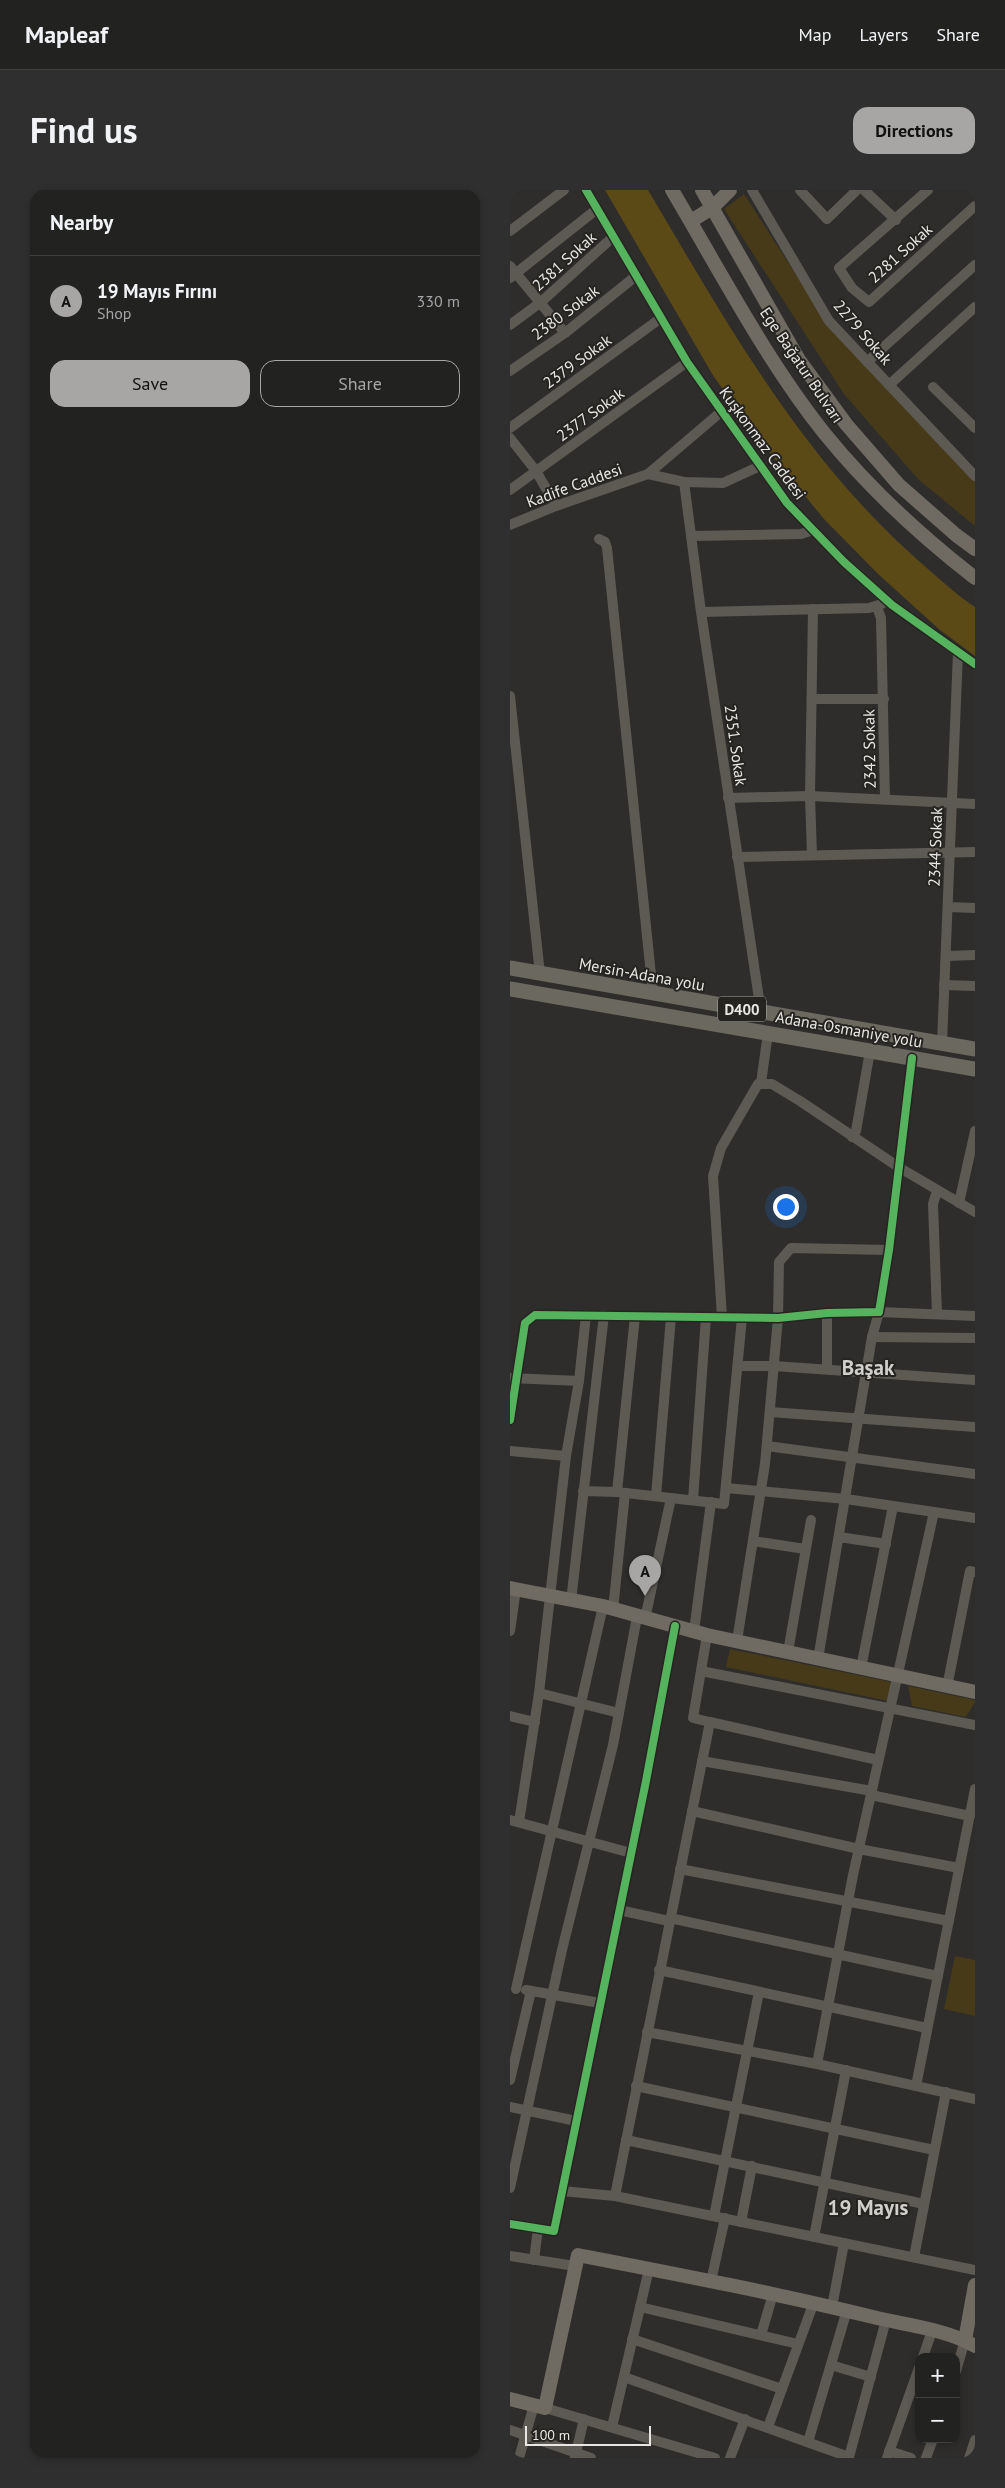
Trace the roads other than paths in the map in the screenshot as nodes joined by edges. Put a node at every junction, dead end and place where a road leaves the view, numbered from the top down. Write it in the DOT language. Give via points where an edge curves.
graph roads {
  1 [pos="564,190"];
  2 [pos="586,190"];
  3 [pos="672,190"];
  4 [pos="702,190"];
  5 [pos="730,190"];
  6 [pos="752,190"];
  7 [pos="800,190"];
  8 [pos="857,190"];
  9 [pos="864,190"];
  10 [pos="928,190"];
  11 [pos="975,206"];
  12 [pos="712,208"];
  13 [pos="597,209"];
  14 [pos="896,220"];
  15 [pos="691,221"];
  16 [pos="510,231"];
  17 [pos="613,237"];
  18 [pos="975,266"];
  19 [pos="512,272"];
  20 [pos="636,276"];
  21 [pos="541,302"];
  22 [pos="975,307"];
  23 [pos="661,318"];
  24 [pos="510,325"];
  25 [pos="565,333"];
  26 [pos="687,362"];
  27 [pos="868,362"];
  28 [pos="510,371"];
  29 [pos="890,385"];
  30 [pos="933,387"];
  31 [pos="722,411"];
  32 [pos="510,428"];
  33 [pos="975,428"];
  34 [pos="510,438"];
  35 [pos="760,466"];
  36 [pos="536,471"];
  37 [pos="648,474"];
  38 [pos="975,476"];
  39 [pos="684,482"];
  40 [pos="510,490"];
  41 [pos="556,506"];
  42 [pos="510,525"];
  43 [pos="814,530"];
  44 [pos="691,536"];
  45 [pos="599,539"];
  46 [pos="975,549"];
  47 [pos="975,578"];
  48 [pos="887,600"];
  49 [pos="877,607"];
  50 [pos="813,609"];
  51 [pos="701,612"];
  52 [pos="958,652"];
  53 [pos="975,664"];
  54 [pos="510,696"];
  55 [pos="812,699"];
  56 [pos="884,699"];
  57 [pos="513,740"];
  58 [pos="810,796"];
  59 [pos="728,798"];
  60 [pos="885,799"];
  61 [pos="952,804"];
  62 [pos="975,804"];
  63 [pos="950,852"];
  64 [pos="975,852"];
  65 [pos="812,855"];
  66 [pos="737,857"];
  67 [pos="948,907"];
  68 [pos="975,908"];
  69 [pos="975,955"];
  70 [pos="946,956"];
  71 [pos="510,968"];
  72 [pos="540,974"];
  73 [pos="944,985"];
  74 [pos="975,986"];
  75 [pos="510,989"];
  76 [pos="654,994"];
  77 [pos="761,1012"];
  78 [pos="768,1033"];
  79 [pos="942,1043"];
  80 [pos="975,1049"];
  81 [pos="870,1051"];
  82 [pos="912,1058"];
  83 [pos="975,1069"];
  84 [pos="761,1083"];
  85 [pos="975,1131"];
  86 [pos="852,1137"];
  87 [pos="900,1168"];
  88 [pos="937,1190"];
  89 [pos="960,1204"];
  90 [pos="975,1212"];
  91 [pos="889,1250"];
  92 [pos="879,1312"];
  93 [pos="827,1313"];
  94 [pos="937,1314"];
  95 [pos="586,1315"];
  96 [pos="604,1315"];
  97 [pos="635,1316"];
  98 [pos="975,1316"];
  99 [pos="671,1317"];
  100 [pos="706,1317"];
  101 [pos="722,1317"];
  102 [pos="742,1318"];
  103 [pos="778,1318"];
  104 [pos="872,1336"];
  105 [pos="975,1338"];
  106 [pos="739,1366"];
  107 [pos="774,1366"];
  108 [pos="827,1369"];
  109 [pos="868,1372"];
  110 [pos="513,1378"];
  111 [pos="975,1380"];
  112 [pos="579,1381"];
  113 [pos="770,1412"];
  114 [pos="860,1418"];
  115 [pos="510,1420"];
  116 [pos="975,1427"];
  117 [pos="767,1446"];
  118 [pos="510,1451"];
  119 [pos="566,1456"];
  120 [pos="854,1457"];
  121 [pos="975,1474"];
  122 [pos="726,1488"];
  123 [pos="761,1491"];
  124 [pos="583,1492"];
  125 [pos="621,1492"];
  126 [pos="656,1496"];
  127 [pos="671,1498"];
  128 [pos="846,1499"];
  129 [pos="693,1500"];
  130 [pos="711,1502"];
  131 [pos="893,1506"];
  132 [pos="934,1512"];
  133 [pos="975,1518"];
  134 [pos="810,1520"];
  135 [pos="840,1538"];
  136 [pos="753,1541"];
  137 [pos="886,1544"];
  138 [pos="805,1549"];
  139 [pos="975,1572"];
  140 [pos="513,1589"];
  141 [pos="550,1596"];
  142 [pos="571,1601"];
  143 [pos="608,1608"];
  144 [pos="641,1618"];
  145 [pos="675,1626"];
  146 [pos="510,1631"];
  147 [pos="700,1633"];
  148 [pos="737,1641"];
  149 [pos="788,1652"];
  150 [pos="818,1658"];
  151 [pos="861,1668"];
  152 [pos="701,1671"];
  153 [pos="899,1676"];
  154 [pos="947,1687"];
  155 [pos="975,1692"];
  156 [pos="539,1694"];
  157 [pos="581,1703"];
  158 [pos="890,1709"];
  159 [pos="619,1713"];
  160 [pos="510,1716"];
  161 [pos="535,1722"];
  162 [pos="710,1722"];
  163 [pos="975,1725"];
  164 [pos="878,1760"];
  165 [pos="702,1761"];
  166 [pos="975,1790"];
  167 [pos="871,1793"];
  168 [pos="692,1810"];
  169 [pos="970,1816"];
  170 [pos="515,1821"];
  171 [pos="551,1831"];
  172 [pos="588,1841"];
  173 [pos="964,1846"];
  174 [pos="975,1848"];
  175 [pos="858,1849"];
  176 [pos="631,1853"];
  177 [pos="959,1868"];
  178 [pos="680,1869"];
  179 [pos="848,1902"];
  180 [pos="620,1910"];
  181 [pos="669,1919"];
  182 [pos="949,1921"];
  183 [pos="838,1954"];
  184 [pos="659,1970"];
  185 [pos="938,1976"];
  186 [pos="513,1988"];
  187 [pos="531,1991"];
  188 [pos="759,1992"];
  189 [pos="553,1994"];
  190 [pos="600,2003"];
  191 [pos="828,2007"];
  192 [pos="927,2028"];
  193 [pos="647,2032"];
  194 [pos="747,2051"];
  195 [pos="816,2064"];
  196 [pos="846,2070"];
  197 [pos="510,2080"];
  198 [pos="636,2086"];
  199 [pos="916,2086"];
  200 [pos="946,2092"];
  201 [pos="975,2099"];
  202 [pos="510,2107"];
  203 [pos="736,2108"];
  204 [pos="527,2110"];
  205 [pos="576,2121"];
  206 [pos="836,2129"];
  207 [pos="626,2140"];
  208 [pos="934,2150"];
  209 [pos="725,2160"];
  210 [pos="752,2166"];
  211 [pos="825,2182"];
  212 [pos="510,2188"];
  213 [pos="562,2191"];
  214 [pos="615,2196"];
  215 [pos="924,2204"];
  216 [pos="714,2216"];
  217 [pos="725,2218"];
  218 [pos="741,2222"];
  219 [pos="510,2224"];
  220 [pos="538,2228"];
  221 [pos="814,2237"];
  222 [pos="844,2243"];
  223 [pos="510,2256"];
  224 [pos="914,2257"];
  225 [pos="534,2260"];
  226 [pos="576,2266"];
  227 [pos="648,2269"];
  228 [pos="975,2270"];
  229 [pos="711,2281"];
  230 [pos="975,2285"];
  231 [pos="773,2294"];
  232 [pos="814,2302"];
  233 [pos="640,2307"];
  234 [pos="832,2307"];
  235 [pos="846,2310"];
  236 [pos="886,2320"];
  237 [pos="932,2331"];
  238 [pos="760,2335"];
  239 [pos="632,2339"];
  240 [pos="970,2343"];
  241 [pos="798,2344"];
  242 [pos="924,2353"];
  243 [pos="960,2363"];
  244 [pos="831,2365"];
  245 [pos="624,2377"];
  246 [pos="871,2377"];
  247 [pos="915,2379"];
  248 [pos="782,2389"];
  249 [pos="510,2399"];
  250 [pos="539,2407"];
  251 [pos="584,2419"];
  252 [pos="745,2419"];
  253 [pos="768,2427"];
  254 [pos="612,2428"];
  255 [pos="510,2430"];
  256 [pos="525,2435"];
  257 [pos="975,2440"];
  258 [pos="808,2442"];
  259 [pos="932,2443"];
  260 [pos="575,2455"];
  261 [pos="888,2455"];
  262 [pos="519,2458"];
  263 [pos="591,2458"];
  264 [pos="715,2458"];
  265 [pos="730,2458"];
  266 [pos="911,2458"];
  267 [pos="926,2458"];
  268 [pos="969,2458"];
  1 -- 16 [label="street"];
  2 -- 13 [label="street, Kuşkonmaz Caddesi"];
  3 -- 15 [label="main road, Ege Bağatur Bulvarı"];
  4 -- 12 [label="main road, Ege Bağatur Bulvarı"];
  5 -- 12 [label="main road"];
  6 -- 27 [label="street, 2279 Sokak" via="829,321"];
  7 -- 8 [label="street" via="827,218"];
  9 -- 14 [label="street, 2281 Sokak"];
  10 -- 14 [label="street, 2281 Sokak"];
  11 -- 14 [label="street, 2281 Sokak" via="869,302 852,288 839,268"];
  12 -- 15 [label="main road"];
  12 -- 46 [label="main road, Ege Bağatur Bulvarı" via="799,360 846,424 899,485"];
  13 -- 17 [label="street, Kuşkonmaz Caddesi"];
  13 -- 19 [label="street"];
  15 -- 47 [label="main road, Ege Bağatur Bulvarı" via="778,368 825,434 880,495"];
  17 -- 20 [label="street, Kuşkonmaz Caddesi"];
  17 -- 21 [label="street, 2381 Sokak"];
  18 -- 27 [label="street"];
  19 -- 21 [label="street"];
  20 -- 23 [label="street, Kuşkonmaz Caddesi"];
  20 -- 25 [label="street, 2380 Sokak"];
  21 -- 24 [label="street, 2381 Sokak"];
  21 -- 25 [label="street"];
  22 -- 29 [label="street"];
  23 -- 26 [label="street, Kuşkonmaz Caddesi"];
  23 -- 32 [label="street, 2379 Sokak"];
  25 -- 28 [label="street, 2380 Sokak"];
  26 -- 31 [label="street, Kuşkonmaz Caddesi"];
  26 -- 36 [label="street, 2377 Sokak"];
  27 -- 29 [label="street, 2279 Sokak"];
  29 -- 38 [label="street, 2279 Sokak"];
  30 -- 33 [label="street"];
  31 -- 35 [label="street, Kuşkonmaz Caddesi"];
  31 -- 37 [label="street, Kadife Caddesi"];
  34 -- 36 [label="street"];
  35 -- 39 [label="street, Kadife Caddesi" via="723,483"];
  35 -- 43 [label="street, Kuşkonmaz Caddesi" via="787,503"];
  36 -- 40 [label="street, 2377 Sokak"];
  36 -- 41 [label="street"];
  37 -- 39 [label="street, Kadife Caddesi"];
  37 -- 41 [label="street, Kadife Caddesi"];
  39 -- 44 [label="street, 2351. Sokak"];
  41 -- 42 [label="street, Kadife Caddesi"];
  43 -- 44 [label="street" via="801,534"];
  43 -- 48 [label="street, Kuşkonmaz Caddesi"];
  44 -- 51 [label="street, 2351. Sokak"];
  45 -- 76 [label="street" via="607,548"];
  48 -- 49 [label="street"];
  48 -- 52 [label="street, Kuşkonmaz Caddesi"];
  49 -- 50 [label="street"];
  49 -- 56 [label="street, 2342 Sokak" via="882,618"];
  50 -- 51 [label="street"];
  50 -- 55 [label="street"];
  51 -- 59 [label="street, 2351. Sokak"];
  52 -- 53 [label="street, Kuşkonmaz Caddesi"];
  52 -- 61 [label="street, 2344 Sokak"];
  54 -- 57 [label="street"];
  55 -- 56 [label="street, 2342 Sokak"];
  55 -- 58 [label="street"];
  56 -- 60 [label="street, 2342 Sokak"];
  57 -- 72 [label="street"];
  58 -- 59 [label="street, 2342 Sokak"];
  58 -- 60 [label="street, 2342 Sokak"];
  58 -- 65 [label="street"];
  59 -- 66 [label="street, 2351. Sokak"];
  60 -- 61 [label="street, 2342 Sokak"];
  61 -- 62 [label="street, 2342 Sokak"];
  61 -- 63 [label="street, 2344 Sokak"];
  63 -- 64 [label="street"];
  63 -- 65 [label="street"];
  63 -- 67 [label="street, 2344 Sokak"];
  65 -- 66 [label="street"];
  66 -- 77 [label="street, 2351. Sokak"];
  67 -- 68 [label="street"];
  67 -- 70 [label="street, 2344 Sokak"];
  69 -- 70 [label="street"];
  70 -- 73 [label="street, 2344 Sokak"];
  71 -- 72 [label="highway, Mersin-Adana yolu / D400"];
  72 -- 76 [label="highway, Mersin-Adana yolu / D400"];
  73 -- 74 [label="street"];
  73 -- 79 [label="street, 2344 Sokak"];
  75 -- 78 [label="highway, Adana-Osmaniye yolu / D400"];
  76 -- 77 [label="highway, Mersin-Adana yolu / D400"];
  77 -- 79 [label="highway, Mersin-Adana yolu / D400"];
  78 -- 81 [label="highway, Adana-Osmaniye yolu / D400"];
  78 -- 84 [label="street"];
  79 -- 80 [label="highway, Mersin-Adana yolu / D400"];
  81 -- 82 [label="highway, Adana-Osmaniye yolu / D400"];
  81 -- 86 [label="street" via="859,1118"];
  82 -- 83 [label="highway, Adana-Osmaniye yolu / D400"];
  82 -- 87 [label="street"];
  84 -- 86 [label="street" via="772,1084"];
  84 -- 101 [label="street" via="721,1148 713,1176"];
  85 -- 89 [label="street"];
  86 -- 87 [label="street"];
  87 -- 88 [label="street"];
  87 -- 91 [label="street"];
  88 -- 89 [label="street"];
  88 -- 94 [label="street" via="933,1204"];
  89 -- 90 [label="street"];
  91 -- 92 [label="street"];
  91 -- 103 [label="street" via="791,1248 779,1262"];
  92 -- 93 [label="street"];
  92 -- 94 [label="street"];
  92 -- 104 [label="street"];
  93 -- 103 [label="street"];
  93 -- 108 [label="street"];
  94 -- 98 [label="street"];
  95 -- 96 [label="street"];
  95 -- 110 [label="street" via="539,1314 529,1319 525,1323"];
  95 -- 112 [label="street"];
  96 -- 97 [label="street"];
  96 -- 124 [label="street"];
  97 -- 99 [label="street"];
  97 -- 125 [label="street"];
  99 -- 100 [label="street"];
  99 -- 126 [label="street"];
  100 -- 101 [label="street"];
  100 -- 129 [label="street"];
  101 -- 102 [label="street"];
  102 -- 103 [label="street"];
  102 -- 106 [label="street"];
  103 -- 107 [label="street"];
  104 -- 105 [label="street"];
  104 -- 109 [label="street"];
  106 -- 107 [label="street"];
  106 -- 122 [label="street"];
  107 -- 108 [label="street"];
  107 -- 113 [label="street"];
  108 -- 109 [label="street"];
  109 -- 111 [label="street"];
  109 -- 114 [label="street"];
  110 -- 112 [label="street"];
  110 -- 115 [label="street"];
  112 -- 119 [label="street"];
  113 -- 114 [label="street"];
  113 -- 117 [label="street"];
  114 -- 116 [label="street"];
  114 -- 120 [label="street"];
  117 -- 120 [label="street"];
  117 -- 123 [label="street"];
  118 -- 119 [label="street"];
  119 -- 141 [label="street"];
  120 -- 121 [label="street"];
  120 -- 128 [label="street"];
  122 -- 123 [label="street"];
  122 -- 130 [label="street" via="724,1504"];
  123 -- 128 [label="street"];
  123 -- 136 [label="street"];
  124 -- 125 [label="street"];
  124 -- 142 [label="street"];
  125 -- 126 [label="street"];
  125 -- 143 [label="street"];
  126 -- 127 [label="street"];
  127 -- 129 [label="street"];
  127 -- 144 [label="street"];
  128 -- 131 [label="street"];
  128 -- 135 [label="street"];
  129 -- 130 [label="street"];
  130 -- 147 [label="street"];
  131 -- 132 [label="street"];
  131 -- 137 [label="street"];
  132 -- 133 [label="street"];
  132 -- 153 [label="street"];
  134 -- 138 [label="street"];
  135 -- 137 [label="street"];
  135 -- 150 [label="street"];
  136 -- 138 [label="street"];
  136 -- 148 [label="street"];
  137 -- 151 [label="street"];
  138 -- 149 [label="street"];
  139 -- 154 [label="street" via="970,1571"];
  140 -- 141 [label="main road"];
  140 -- 146 [label="street"];
  141 -- 142 [label="main road"];
  141 -- 156 [label="street"];
  142 -- 143 [label="main road"];
  143 -- 144 [label="main road"];
  143 -- 157 [label="street"];
  144 -- 145 [label="main road"];
  144 -- 159 [label="street"];
  145 -- 147 [label="main road"];
  145 -- 176 [label="street"];
  147 -- 148 [label="main road"];
  147 -- 152 [label="street"];
  148 -- 149 [label="main road"];
  149 -- 150 [label="main road"];
  150 -- 151 [label="main road"];
  151 -- 153 [label="main road"];
  152 -- 158 [label="street"];
  152 -- 162 [label="street" via="693,1718"];
  153 -- 154 [label="main road"];
  153 -- 158 [label="street"];
  154 -- 155 [label="main road"];
  156 -- 157 [label="street"];
  156 -- 161 [label="street"];
  157 -- 159 [label="street"];
  157 -- 171 [label="street"];
  158 -- 163 [label="street"];
  158 -- 164 [label="street"];
  159 -- 172 [label="street"];
  160 -- 161 [label="street"];
  161 -- 170 [label="street"];
  162 -- 164 [label="street"];
  162 -- 165 [label="street"];
  164 -- 167 [label="street"];
  165 -- 167 [label="street"];
  165 -- 168 [label="street"];
  166 -- 169 [label="street"];
  167 -- 169 [label="street"];
  167 -- 175 [label="street"];
  168 -- 175 [label="street"];
  168 -- 178 [label="street"];
  169 -- 173 [label="street"];
  170 -- 171 [label="street"];
  171 -- 172 [label="street"];
  171 -- 186 [label="street"];
  172 -- 176 [label="street"];
  172 -- 189 [label="street"];
  173 -- 174 [label="street"];
  173 -- 177 [label="street"];
  175 -- 177 [label="street"];
  175 -- 179 [label="street"];
  176 -- 180 [label="street"];
  177 -- 182 [label="street"];
  178 -- 179 [label="street"];
  178 -- 181 [label="street"];
  179 -- 182 [label="street"];
  179 -- 183 [label="street"];
  180 -- 181 [label="street"];
  180 -- 190 [label="street"];
  181 -- 183 [label="street"];
  181 -- 184 [label="street"];
  182 -- 185 [label="street"];
  183 -- 185 [label="street"];
  183 -- 191 [label="street"];
  184 -- 188 [label="street"];
  184 -- 193 [label="street"];
  185 -- 192 [label="street"];
  186 -- 187 [label="street"];
  187 -- 189 [label="street"];
  187 -- 197 [label="street"];
  188 -- 191 [label="street"];
  188 -- 194 [label="street"];
  189 -- 190 [label="street"];
  189 -- 204 [label="street"];
  190 -- 205 [label="street"];
  191 -- 192 [label="street"];
  191 -- 195 [label="street"];
  192 -- 199 [label="street"];
  193 -- 194 [label="street"];
  193 -- 198 [label="street"];
  194 -- 195 [label="street"];
  194 -- 203 [label="street"];
  195 -- 196 [label="street"];
  196 -- 199 [label="street"];
  196 -- 206 [label="street"];
  198 -- 203 [label="street"];
  198 -- 207 [label="street"];
  199 -- 200 [label="street"];
  200 -- 201 [label="street"];
  200 -- 208 [label="street"];
  202 -- 204 [label="street"];
  203 -- 206 [label="street"];
  203 -- 209 [label="street"];
  204 -- 205 [label="street"];
  204 -- 212 [label="street"];
  205 -- 213 [label="street"];
  206 -- 208 [label="street"];
  206 -- 211 [label="street"];
  207 -- 209 [label="street"];
  207 -- 214 [label="street"];
  208 -- 215 [label="street"];
  209 -- 210 [label="street"];
  209 -- 216 [label="street"];
  210 -- 211 [label="street"];
  210 -- 218 [label="street"];
  211 -- 215 [label="street"];
  211 -- 221 [label="street"];
  213 -- 214 [label="street"];
  213 -- 220 [label="street" via="554,2231"];
  214 -- 216 [label="street"];
  215 -- 224 [label="street"];
  216 -- 217 [label="street"];
  217 -- 218 [label="street"];
  217 -- 229 [label="street"];
  218 -- 221 [label="street"];
  219 -- 220 [label="street"];
  220 -- 225 [label="street"];
  221 -- 222 [label="street"];
  222 -- 224 [label="street"];
  222 -- 234 [label="street"];
  223 -- 225 [label="street"];
  224 -- 228 [label="street"];
  225 -- 226 [label="street"];
  226 -- 227 [label="main road" via="578,2255"];
  226 -- 250 [label="main road"];
  227 -- 229 [label="main road"];
  227 -- 233 [label="street"];
  229 -- 231 [label="main road"];
  230 -- 240 [label="main road"];
  231 -- 232 [label="main road"];
  231 -- 238 [label="street"];
  232 -- 234 [label="main road"];
  232 -- 241 [label="street"];
  233 -- 238 [label="street"];
  233 -- 239 [label="street"];
  234 -- 235 [label="main road"];
  235 -- 236 [label="main road"];
  235 -- 244 [label="street"];
  236 -- 237 [label="main road"];
  236 -- 246 [label="street"];
  237 -- 240 [label="main road"];
  237 -- 242 [label="street"];
  238 -- 241 [label="street"];
  239 -- 245 [label="street"];
  239 -- 248 [label="street"];
  240 -- 243 [label="street"];
  241 -- 248 [label="street"];
  244 -- 246 [label="street"];
  244 -- 258 [label="street"];
  245 -- 252 [label="street"];
  245 -- 254 [label="street"];
  246 -- 258 [label="street" via="850,2457"];
  247 -- 261 [label="street"];
  248 -- 253 [label="street"];
  249 -- 250 [label="main road"];
  250 -- 251 [label="street"];
  250 -- 256 [label="street"];
  251 -- 254 [label="street"];
  251 -- 260 [label="street"];
  252 -- 253 [label="street"];
  252 -- 265 [label="street"];
  253 -- 258 [label="street"];
  254 -- 264 [label="street"];
  255 -- 256 [label="street"];
  256 -- 260 [label="street"];
  256 -- 262 [label="street"];
  257 -- 268 [label="street"];
  259 -- 267 [label="street"];
  260 -- 263 [label="street"];
  261 -- 266 [label="street"];
}
